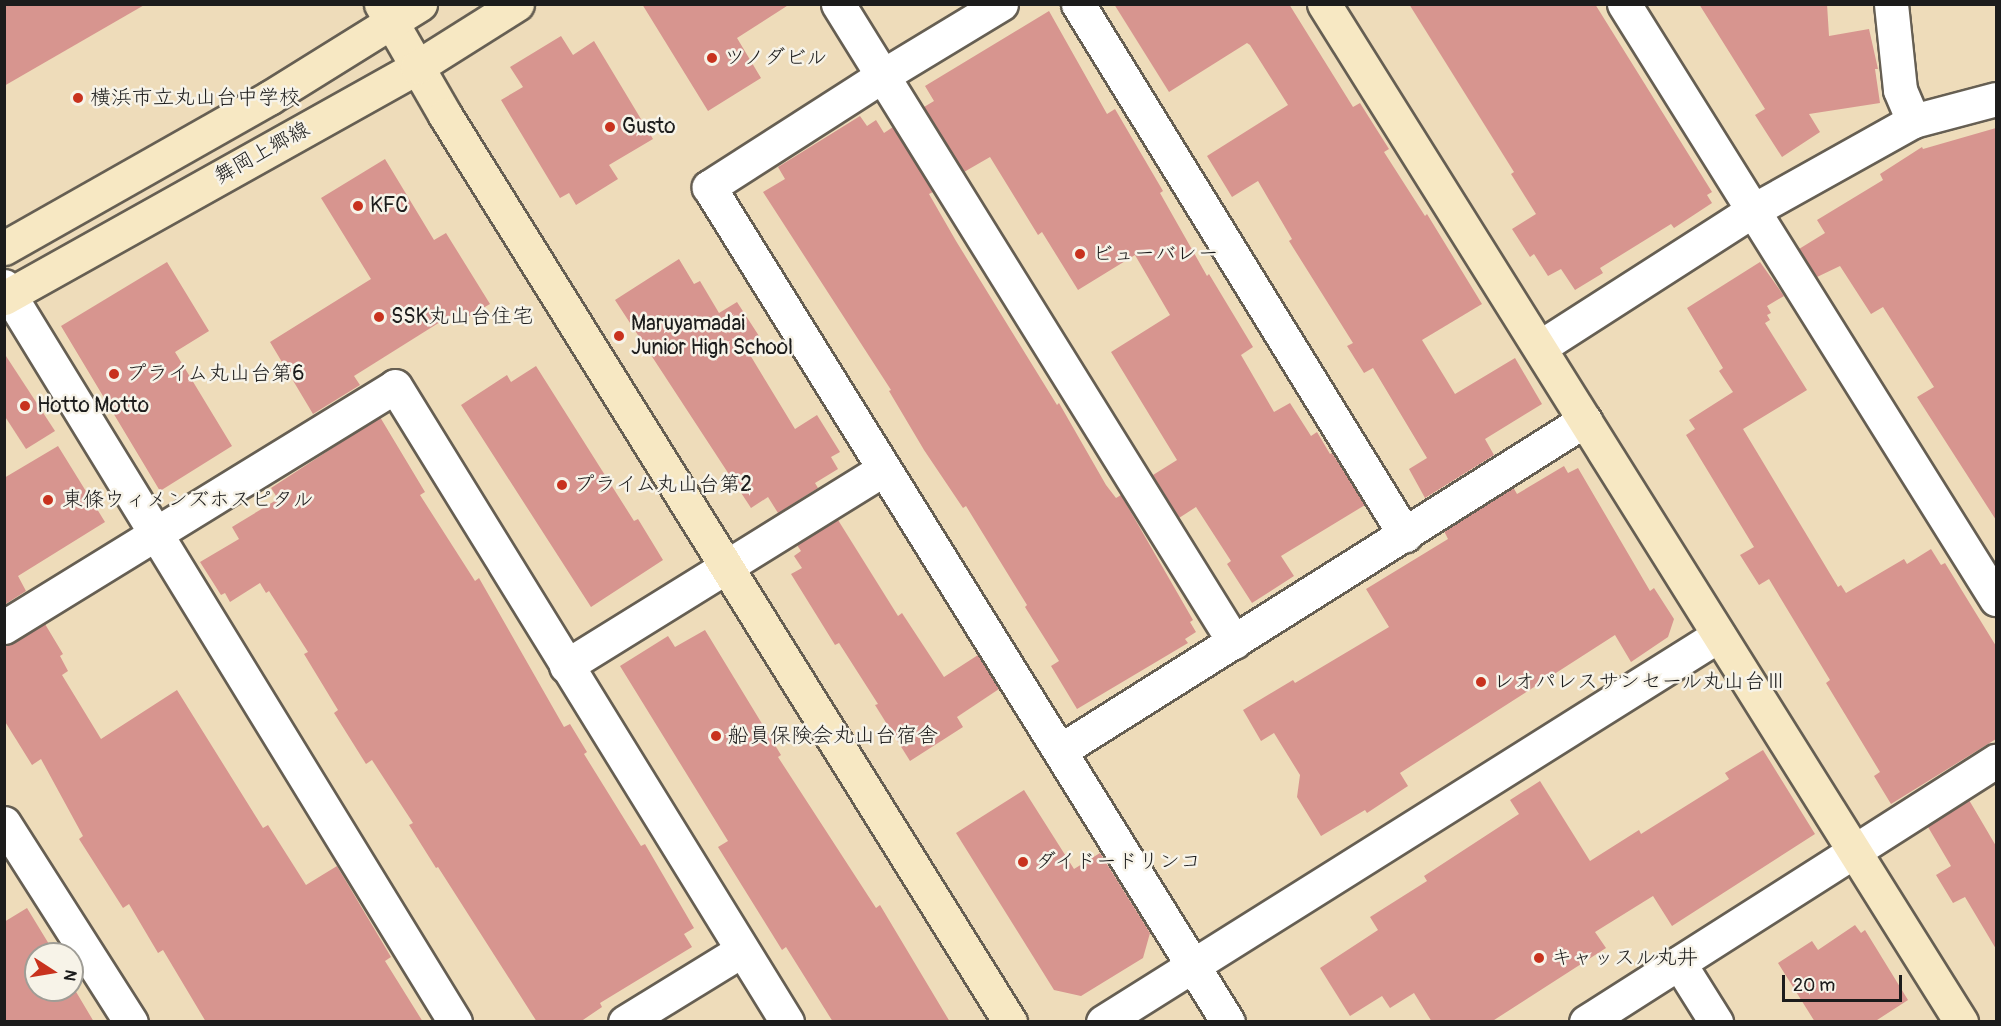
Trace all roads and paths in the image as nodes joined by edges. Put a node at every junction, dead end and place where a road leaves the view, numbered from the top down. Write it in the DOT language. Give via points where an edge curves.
graph roads {
  1 [pos="420,4"];
  2 [pos="517,4"];
  3 [pos="838,4"];
  4 [pos="1001,4"];
  5 [pos="1078,4"];
  6 [pos="1324,4"];
  7 [pos="1624,4"];
  8 [pos="1891,4"];
  9 [pos="386,13"];
  10 [pos="417,67"];
  11 [pos="882,76"];
  12 [pos="1996,99"];
  13 [pos="1913,121"];
  14 [pos="1752,211"];
  15 [pos="4,248"];
  16 [pos="6,293"];
  17 [pos="1540,347"];
  18 [pos="1585,420"];
  19 [pos="884,470"];
  20 [pos="155,532"];
  21 [pos="1405,535"];
  22 [pos="726,568"];
  23 [pos="1996,599"];
  24 [pos="4,627"];
  25 [pos="1719,635"];
  26 [pos="1234,642"];
  27 [pos="566,666"];
  28 [pos="1061,750"];
  29 [pos="1996,761"];
  30 [pos="4,823"];
  31 [pos="1854,850"];
  32 [pos="741,951"];
  33 [pos="1679,963"];
  34 [pos="1192,966"];
  35 [pos="131,1022"];
  36 [pos="455,1022"];
  37 [pos="625,1022"];
  38 [pos="787,1022"];
  39 [pos="1010,1022"];
  40 [pos="1103,1022"];
  41 [pos="1228,1022"];
  42 [pos="1586,1022"];
  43 [pos="1716,1022"];
  44 [pos="1961,1022"];
  1 -- 9 [label="street, 舞岡上郷線"];
  2 -- 10 [label="street, 舞岡上郷線"];
  3 -- 11 [label="street"];
  4 -- 11 [label="street"];
  5 -- 21 [label="street"];
  6 -- 17 [label="street"];
  7 -- 14 [label="street"];
  8 -- 13 [label="street" via="1900,90"];
  9 -- 10 [label="street"];
  9 -- 15 [label="street, 舞岡上郷線" via="269,98"];
  10 -- 16 [label="street, 舞岡上郷線"];
  10 -- 22 [label="street"];
  11 -- 19 [label="street" via="709,187"];
  11 -- 26 [label="street"];
  12 -- 13 [label="street"];
  13 -- 14 [label="street"];
  14 -- 17 [label="street"];
  14 -- 23 [label="street"];
  16 -- 20 [label="street"];
  17 -- 18 [label="street"];
  18 -- 21 [label="street"];
  18 -- 25 [label="street"];
  19 -- 22 [label="street"];
  19 -- 28 [label="street"];
  20 -- 24 [label="street"];
  20 -- 27 [label="street" via="395,386"];
  20 -- 36 [label="street"];
  21 -- 26 [label="street"];
  22 -- 27 [label="street"];
  22 -- 39 [label="street"];
  25 -- 31 [label="street"];
  25 -- 34 [label="street"];
  26 -- 28 [label="street"];
  27 -- 32 [label="street"];
  28 -- 34 [label="street"];
  29 -- 31 [label="street"];
  30 -- 35 [label="street"];
  31 -- 33 [label="street"];
  31 -- 44 [label="street"];
  32 -- 37 [label="street"];
  32 -- 38 [label="street"];
  33 -- 42 [label="street"];
  33 -- 43 [label="street"];
  34 -- 40 [label="street"];
  34 -- 41 [label="street"];
}
